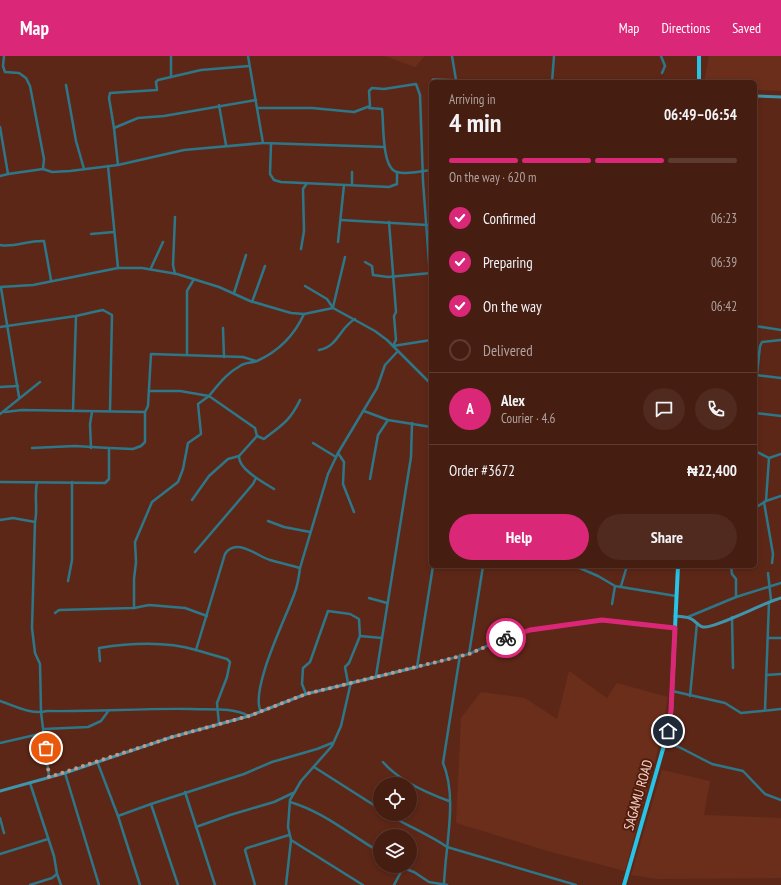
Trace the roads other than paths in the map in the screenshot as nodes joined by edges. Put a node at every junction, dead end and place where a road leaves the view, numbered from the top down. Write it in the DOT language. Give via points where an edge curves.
graph roads {
  1 [pos="4,56"];
  2 [pos="171,56"];
  3 [pos="248,56"];
  4 [pos="452,56"];
  5 [pos="554,56"];
  6 [pos="662,56"];
  7 [pos="699,56"];
  8 [pos="249,66"];
  9 [pos="662,73"];
  10 [pos="171,77"];
  11 [pos="458,80"];
  12 [pos="552,80"];
  13 [pos="699,80"];
  14 [pos="66,85"];
  15 [pos="757,96"];
  16 [pos="781,97"];
  17 [pos="256,100"];
  18 [pos="219,105"];
  19 [pos="258,108"];
  20 [pos="367,108"];
  21 [pos="0,127"];
  22 [pos="114,128"];
  23 [pos="263,142"];
  24 [pos="270,144"];
  25 [pos="226,146"];
  26 [pos="385,147"];
  27 [pos="118,165"];
  28 [pos="108,166"];
  29 [pos="43,169"];
  30 [pos="84,169"];
  31 [pos="429,170"];
  32 [pos="423,171"];
  33 [pos="352,172"];
  34 [pos="397,172"];
  35 [pos="8,174"];
  36 [pos="0,176"];
  37 [pos="308,183"];
  38 [pos="344,184"];
  39 [pos="352,185"];
  40 [pos="174,217"];
  41 [pos="341,220"];
  42 [pos="389,222"];
  43 [pos="427,225"];
  44 [pos="114,232"];
  45 [pos="91,234"];
  46 [pos="163,242"];
  47 [pos="338,242"];
  48 [pos="0,245"];
  49 [pos="301,249"];
  50 [pos="429,249"];
  51 [pos="246,255"];
  52 [pos="344,257"];
  53 [pos="364,262"];
  54 [pos="265,266"];
  55 [pos="118,268"];
  56 [pos="151,268"];
  57 [pos="429,273"];
  58 [pos="175,274"];
  59 [pos="393,277"];
  60 [pos="51,280"];
  61 [pos="194,280"];
  62 [pos="305,286"];
  63 [pos="0,287"];
  64 [pos="234,293"];
  65 [pos="252,302"];
  66 [pos="333,308"];
  67 [pos="304,314"];
  68 [pos="76,316"];
  69 [pos="355,319"];
  70 [pos="8,325"];
  71 [pos="757,326"];
  72 [pos="0,327"];
  73 [pos="223,328"];
  74 [pos="781,330"];
  75 [pos="429,340"];
  76 [pos="781,340"];
  77 [pos="393,346"];
  78 [pos="319,350"];
  79 [pos="398,351"];
  80 [pos="187,355"];
  81 [pos="224,357"];
  82 [pos="256,361"];
  83 [pos="757,368"];
  84 [pos="757,375"];
  85 [pos="781,378"];
  86 [pos="40,382"];
  87 [pos="429,382"];
  88 [pos="18,386"];
  89 [pos="0,387"];
  90 [pos="149,391"];
  91 [pos="209,396"];
  92 [pos="20,397"];
  93 [pos="300,400"];
  94 [pos="73,411"];
  95 [pos="110,411"];
  96 [pos="364,411"];
  97 [pos="5,412"];
  98 [pos="92,412"];
  99 [pos="145,412"];
  100 [pos="757,413"];
  101 [pos="0,414"];
  102 [pos="781,416"];
  103 [pos="388,420"];
  104 [pos="412,423"];
  105 [pos="429,427"];
  106 [pos="257,436"];
  107 [pos="313,444"];
  108 [pos="32,448"];
  109 [pos="91,448"];
  110 [pos="109,448"];
  111 [pos="757,452"];
  112 [pos="338,453"];
  113 [pos="781,454"];
  114 [pos="239,456"];
  115 [pos="336,456"];
  116 [pos="769,458"];
  117 [pos="256,478"];
  118 [pos="370,479"];
  119 [pos="0,482"];
  120 [pos="72,482"];
  121 [pos="37,483"];
  122 [pos="274,489"];
  123 [pos="781,496"];
  124 [pos="192,500"];
  125 [pos="765,502"];
  126 [pos="757,507"];
  127 [pos="354,512"];
  128 [pos="0,520"];
  129 [pos="268,521"];
  130 [pos="34,522"];
  131 [pos="310,532"];
  132 [pos="195,552"];
  133 [pos="772,563"];
  134 [pos="300,568"];
  135 [pos="433,568"];
  136 [pos="483,568"];
  137 [pos="580,568"];
  138 [pos="626,568"];
  139 [pos="678,568"];
  140 [pos="731,568"];
  141 [pos="768,573"];
  142 [pos="68,581"];
  143 [pos="781,582"];
  144 [pos="615,586"];
  145 [pos="621,586"];
  146 [pos="770,586"];
  147 [pos="676,596"];
  148 [pos="736,597"];
  149 [pos="369,598"];
  150 [pos="781,598"];
  151 [pos="770,601"];
  152 [pos="387,603"];
  153 [pos="612,604"];
  154 [pos="134,608"];
  155 [pos="55,612"];
  156 [pos="207,616"];
  157 [pos="675,616"];
  158 [pos="688,617"];
  159 [pos="732,617"];
  160 [pos="697,623"];
  161 [pos="675,628"];
  162 [pos="360,636"];
  163 [pos="382,638"];
  164 [pos="768,638"];
  165 [pos="781,638"];
  166 [pos="196,650"];
  167 [pos="469,654"];
  168 [pos="460,655"];
  169 [pos="100,661"];
  170 [pos="417,667"];
  171 [pos="733,668"];
  172 [pos="781,674"];
  173 [pos="766,675"];
  174 [pos="376,676"];
  175 [pos="350,683"];
  176 [pos="672,691"];
  177 [pos="306,694"];
  178 [pos="690,696"];
  179 [pos="0,700"];
  180 [pos="781,708"];
  181 [pos="109,710"];
  182 [pos="218,710"];
  183 [pos="765,710"];
  184 [pos="41,712"];
  185 [pos="261,712"];
  186 [pos="249,716"];
  187 [pos="219,724"];
  188 [pos="44,729"];
  189 [pos="44,733"];
  190 [pos="665,742"];
  191 [pos="0,743"];
  192 [pos="333,743"];
  193 [pos="97,761"];
  194 [pos="383,762"];
  195 [pos="314,767"];
  196 [pos="64,773"];
  197 [pos="49,777"];
  198 [pos="30,783"];
  199 [pos="0,791"];
  200 [pos="185,792"];
  201 [pos="294,793"];
  202 [pos="781,800"];
  203 [pos="449,801"];
  204 [pos="290,802"];
  205 [pos="151,804"];
  206 [pos="373,805"];
  207 [pos="118,816"];
  208 [pos="0,818"];
  209 [pos="399,821"];
  210 [pos="196,827"];
  211 [pos="4,833"];
  212 [pos="289,834"];
  213 [pos="48,839"];
  214 [pos="291,840"];
  215 [pos="373,847"];
  216 [pos="447,847"];
  217 [pos="0,854"];
  218 [pos="399,873"];
  219 [pos="416,873"];
  220 [pos="57,874"];
  221 [pos="30,885"];
  222 [pos="61,885"];
  223 [pos="99,885"];
  224 [pos="140,885"];
  225 [pos="178,885"];
  226 [pos="215,885"];
  227 [pos="255,885"];
  228 [pos="286,885"];
  229 [pos="363,885"];
  230 [pos="394,885"];
  231 [pos="445,885"];
  232 [pos="576,885"];
  233 [pos="624,885"];
  1 -- 29 [label="street" via="5,72 19,73 26,78 30,86 44,159"];
  2 -- 10 [label="street"];
  3 -- 8 [label="street"];
  4 -- 11 [label="street"];
  5 -- 12 [label="street"];
  6 -- 9 [label="street" via="665,66"];
  7 -- 13 [label="highway"];
  8 -- 10 [label="street" via="201,70"];
  8 -- 17 [label="street"];
  10 -- 22 [label="street" via="156,81 157,90 110,93"];
  14 -- 30 [label="street"];
  15 -- 16 [label="street"];
  17 -- 18 [label="street"];
  17 -- 19 [label="street"];
  18 -- 22 [label="street" via="164,116 138,118"];
  18 -- 25 [label="street"];
  19 -- 20 [label="street" via="312,108 354,112"];
  19 -- 23 [label="street"];
  20 -- 26 [label="street" via="382,109"];
  20 -- 32 [label="street" via="371,105 369,91 372,88 384,89 416,84 420,96"];
  21 -- 35 [label="street"];
  22 -- 27 [label="street"];
  23 -- 24 [label="street"];
  23 -- 25 [label="street"];
  24 -- 26 [label="street"];
  24 -- 37 [label="street" via="272,178 281,182"];
  25 -- 27 [label="street" via="184,150"];
  26 -- 34 [label="street" via="389,166"];
  27 -- 28 [label="street"];
  28 -- 30 [label="street"];
  28 -- 44 [label="street"];
  29 -- 30 [label="street" via="52,172"];
  29 -- 35 [label="street"];
  31 -- 32 [label="street"];
  32 -- 34 [label="street"];
  32 -- 43 [label="street"];
  33 -- 39 [label="street"];
  34 -- 39 [label="street" via="396,185"];
  35 -- 36 [label="street"];
  37 -- 38 [label="street"];
  37 -- 49 [label="street" via="303,189 304,231"];
  38 -- 39 [label="street"];
  38 -- 41 [label="street" via="340,207"];
  40 -- 58 [label="street"];
  41 -- 42 [label="street"];
  41 -- 47 [label="street"];
  42 -- 43 [label="street"];
  42 -- 59 [label="street"];
  43 -- 50 [label="street"];
  44 -- 45 [label="street"];
  44 -- 55 [label="street"];
  46 -- 56 [label="street"];
  48 -- 60 [label="street" via="44,241"];
  51 -- 64 [label="street"];
  52 -- 66 [label="street"];
  53 -- 59 [label="street" via="372,266 373,275"];
  54 -- 65 [label="street"];
  55 -- 56 [label="street"];
  55 -- 60 [label="street"];
  56 -- 58 [label="street"];
  57 -- 59 [label="street"];
  58 -- 61 [label="street"];
  59 -- 77 [label="street" via="396,340"];
  60 -- 63 [label="street" via="23,286"];
  61 -- 64 [label="street"];
  61 -- 80 [label="street" via="187,291"];
  62 -- 66 [label="street" via="327,299"];
  63 -- 70 [label="street"];
  64 -- 65 [label="street"];
  65 -- 67 [label="street"];
  66 -- 67 [label="street"];
  66 -- 69 [label="street"];
  67 -- 82 [label="street" via="283,345"];
  68 -- 70 [label="street"];
  68 -- 94 [label="street"];
  68 -- 95 [label="street" via="98,310 112,315"];
  69 -- 77 [label="street"];
  69 -- 78 [label="street" via="329,348"];
  70 -- 72 [label="street"];
  70 -- 88 [label="street"];
  71 -- 74 [label="street"];
  73 -- 81 [label="street"];
  75 -- 77 [label="street"];
  76 -- 83 [label="street" via="762,342"];
  77 -- 79 [label="street"];
  79 -- 87 [label="street"];
  79 -- 96 [label="street" via="385,365 377,388"];
  80 -- 81 [label="street"];
  80 -- 90 [label="street" via="151,354"];
  81 -- 82 [label="street" via="243,357"];
  82 -- 91 [label="street" via="241,364 226,375"];
  84 -- 85 [label="street"];
  86 -- 92 [label="street"];
  88 -- 89 [label="street"];
  88 -- 92 [label="street"];
  90 -- 91 [label="street" via="180,391"];
  90 -- 99 [label="street" via="148,408"];
  91 -- 106 [label="street" via="255,428"];
  91 -- 154 [label="street" via="198,404 201,434 188,443 178,482 152,502 135,542"];
  92 -- 97 [label="street"];
  93 -- 106 [label="street" via="292,417 279,428 264,439"];
  94 -- 97 [label="street"];
  94 -- 98 [label="street"];
  95 -- 98 [label="street"];
  95 -- 99 [label="street"];
  96 -- 103 [label="street"];
  96 -- 112 [label="street"];
  97 -- 101 [label="street"];
  98 -- 109 [label="street"];
  99 -- 110 [label="street" via="144,442 141,446 133,449"];
  100 -- 102 [label="street"];
  103 -- 104 [label="street"];
  103 -- 118 [label="street" via="378,434"];
  104 -- 105 [label="street"];
  104 -- 152 [label="street" via="411,457"];
  106 -- 114 [label="street"];
  107 -- 115 [label="street"];
  108 -- 109 [label="street"];
  109 -- 110 [label="street"];
  110 -- 120 [label="street" via="107,482"];
  111 -- 116 [label="street"];
  112 -- 115 [label="street"];
  112 -- 127 [label="street" via="344,462 342,484"];
  113 -- 116 [label="street"];
  114 -- 117 [label="street" via="243,467"];
  114 -- 124 [label="street" via="228,459 209,476"];
  115 -- 131 [label="street"];
  116 -- 125 [label="street"];
  117 -- 122 [label="street"];
  117 -- 132 [label="street"];
  119 -- 121 [label="street"];
  120 -- 121 [label="street"];
  120 -- 142 [label="street" via="72,560"];
  121 -- 130 [label="street"];
  123 -- 125 [label="street"];
  125 -- 126 [label="street"];
  125 -- 133 [label="street" via="773,554"];
  128 -- 130 [label="street" via="14,518"];
  129 -- 131 [label="street"];
  130 -- 184 [label="street" via="32,628 35,653 40,664"];
  131 -- 134 [label="street"];
  134 -- 156 [label="street" via="268,560 245,548 228,549"];
  134 -- 185 [label="street" via="296,592 259,687"];
  135 -- 170 [label="street"];
  136 -- 167 [label="street"];
  137 -- 144 [label="street"];
  138 -- 145 [label="street"];
  139 -- 147 [label="highway, SAGAMU ROAD"];
  140 -- 148 [label="street" via="736,580"];
  141 -- 146 [label="street"];
  143 -- 146 [label="street"];
  144 -- 145 [label="street"];
  144 -- 153 [label="street"];
  145 -- 147 [label="street"];
  146 -- 148 [label="street"];
  146 -- 151 [label="street"];
  147 -- 157 [label="highway, SAGAMU ROAD"];
  148 -- 158 [label="street"];
  149 -- 152 [label="street"];
  150 -- 151 [label="street"];
  151 -- 159 [label="street"];
  151 -- 164 [label="street"];
  152 -- 163 [label="street"];
  154 -- 155 [label="street"];
  154 -- 156 [label="street" via="149,605 185,608"];
  156 -- 166 [label="street"];
  157 -- 158 [label="street"];
  157 -- 161 [label="highway, SAGAMU ROAD"];
  158 -- 160 [label="street"];
  159 -- 160 [label="street" via="709,627 702,627"];
  159 -- 171 [label="street"];
  160 -- 178 [label="street"];
  161 -- 167 [label="street" via="602,620 530,630"];
  161 -- 176 [label="highway, SAGAMU ROAD"];
  162 -- 163 [label="street"];
  162 -- 175 [label="street" via="346,667"];
  162 -- 177 [label="street" via="359,619 350,614 328,611 310,662 303,668 302,684"];
  163 -- 174 [label="street"];
  164 -- 165 [label="street"];
  164 -- 173 [label="street"];
  166 -- 169 [label="street" via="165,644 115,645 99,648"];
  166 -- 182 [label="street" via="230,662 218,700"];
  167 -- 168 [label="street"];
  168 -- 170 [label="street"];
  168 -- 203 [label="street" via="443,763 447,773"];
  170 -- 174 [label="street"];
  172 -- 173 [label="street"];
  173 -- 183 [label="street"];
  174 -- 175 [label="street"];
  175 -- 177 [label="street"];
  175 -- 192 [label="street" via="342,726"];
  176 -- 178 [label="street"];
  176 -- 190 [label="highway, SAGAMU ROAD"];
  177 -- 185 [label="street"];
  178 -- 183 [label="street" via="726,703 741,713"];
  179 -- 184 [label="street" via="23,709"];
  180 -- 183 [label="street"];
  181 -- 182 [label="street"];
  181 -- 184 [label="street"];
  181 -- 188 [label="street" via="102,721 91,726"];
  182 -- 186 [label="street"];
  182 -- 187 [label="street"];
  184 -- 188 [label="street"];
  185 -- 186 [label="street"];
  186 -- 187 [label="street"];
  187 -- 193 [label="street"];
  188 -- 189 [label="street"];
  189 -- 191 [label="street"];
  189 -- 197 [label="street"];
  190 -- 202 [label="street" via="679,746 712,764 743,771 765,794"];
  190 -- 233 [label="highway, SAGAMU ROAD"];
  192 -- 195 [label="street"];
  192 -- 200 [label="street"];
  193 -- 196 [label="street"];
  193 -- 207 [label="street"];
  194 -- 203 [label="street" via="393,774"];
  195 -- 201 [label="street"];
  195 -- 206 [label="street"];
  196 -- 197 [label="street"];
  196 -- 223 [label="street"];
  197 -- 198 [label="street"];
  198 -- 199 [label="street"];
  198 -- 213 [label="street"];
  200 -- 205 [label="street"];
  200 -- 210 [label="street"];
  201 -- 204 [label="street"];
  201 -- 210 [label="street"];
  203 -- 216 [label="street"];
  204 -- 212 [label="street"];
  204 -- 215 [label="street" via="305,806 329,819"];
  205 -- 207 [label="street"];
  205 -- 225 [label="street"];
  207 -- 224 [label="street"];
  208 -- 211 [label="street"];
  209 -- 216 [label="street" via="430,835"];
  210 -- 226 [label="street"];
  212 -- 214 [label="street"];
  212 -- 227 [label="street" via="245,850"];
  213 -- 217 [label="street"];
  213 -- 220 [label="street"];
  214 -- 228 [label="street"];
  214 -- 229 [label="street"];
  216 -- 231 [label="street"];
  216 -- 232 [label="street"];
  218 -- 230 [label="street"];
  219 -- 231 [label="street" via="429,882"];
  220 -- 221 [label="street"];
  220 -- 222 [label="street"];
}
